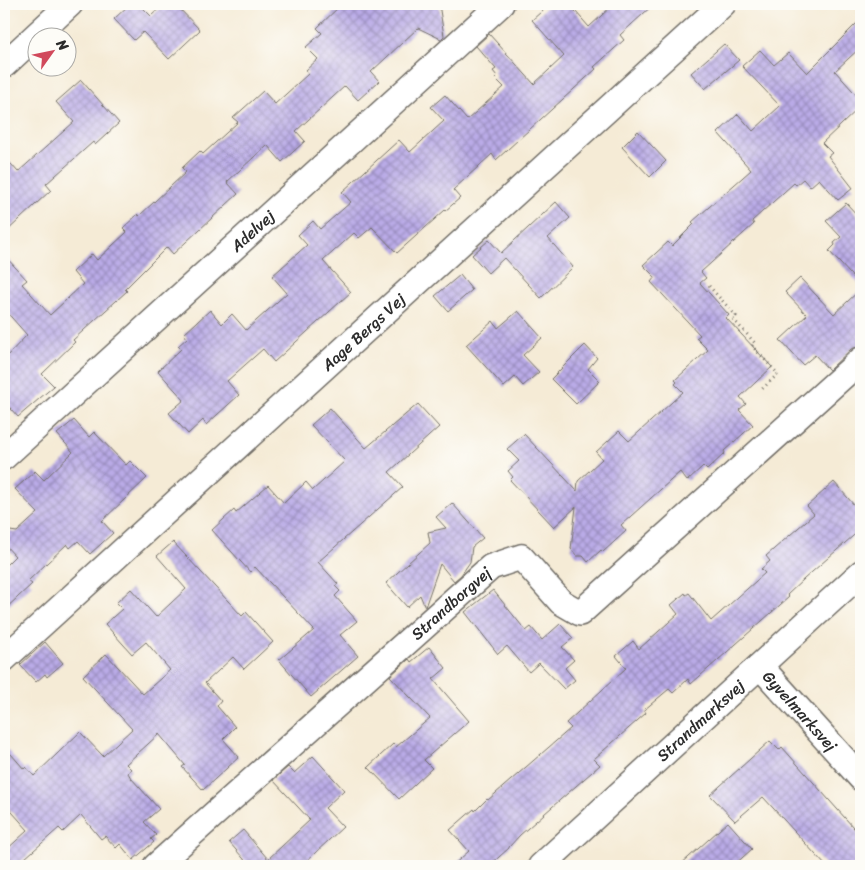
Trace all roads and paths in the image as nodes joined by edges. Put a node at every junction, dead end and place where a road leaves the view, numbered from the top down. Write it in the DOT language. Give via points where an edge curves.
graph roads {
  1 [pos="70,4"];
  2 [pos="501,4"];
  3 [pos="723,4"];
  4 [pos="4,65"];
  5 [pos="709,286"];
  6 [pos="861,360"];
  7 [pos="761,390"];
  8 [pos="4,457"];
  9 [pos="861,573"];
  10 [pos="4,659"];
  11 [pos="760,666"];
  12 [pos="861,778"];
  13 [pos="156,866"];
  14 [pos="541,866"];
  1 -- 4 [label="street"];
  2 -- 8 [label="street, Adelvej"];
  3 -- 10 [label="street, Aage Bergs Vej"];
  5 -- 7 [label="path" via="756,343 752,346 778,374"];
  6 -- 13 [label="street, Strandborgvej" via="580,613 561,602 520,557 491,568"];
  9 -- 11 [label="street, Strandmarksvej"];
  11 -- 12 [label="street, Gyvelmarksvej"];
  11 -- 14 [label="street, Strandmarksvej"];
}
